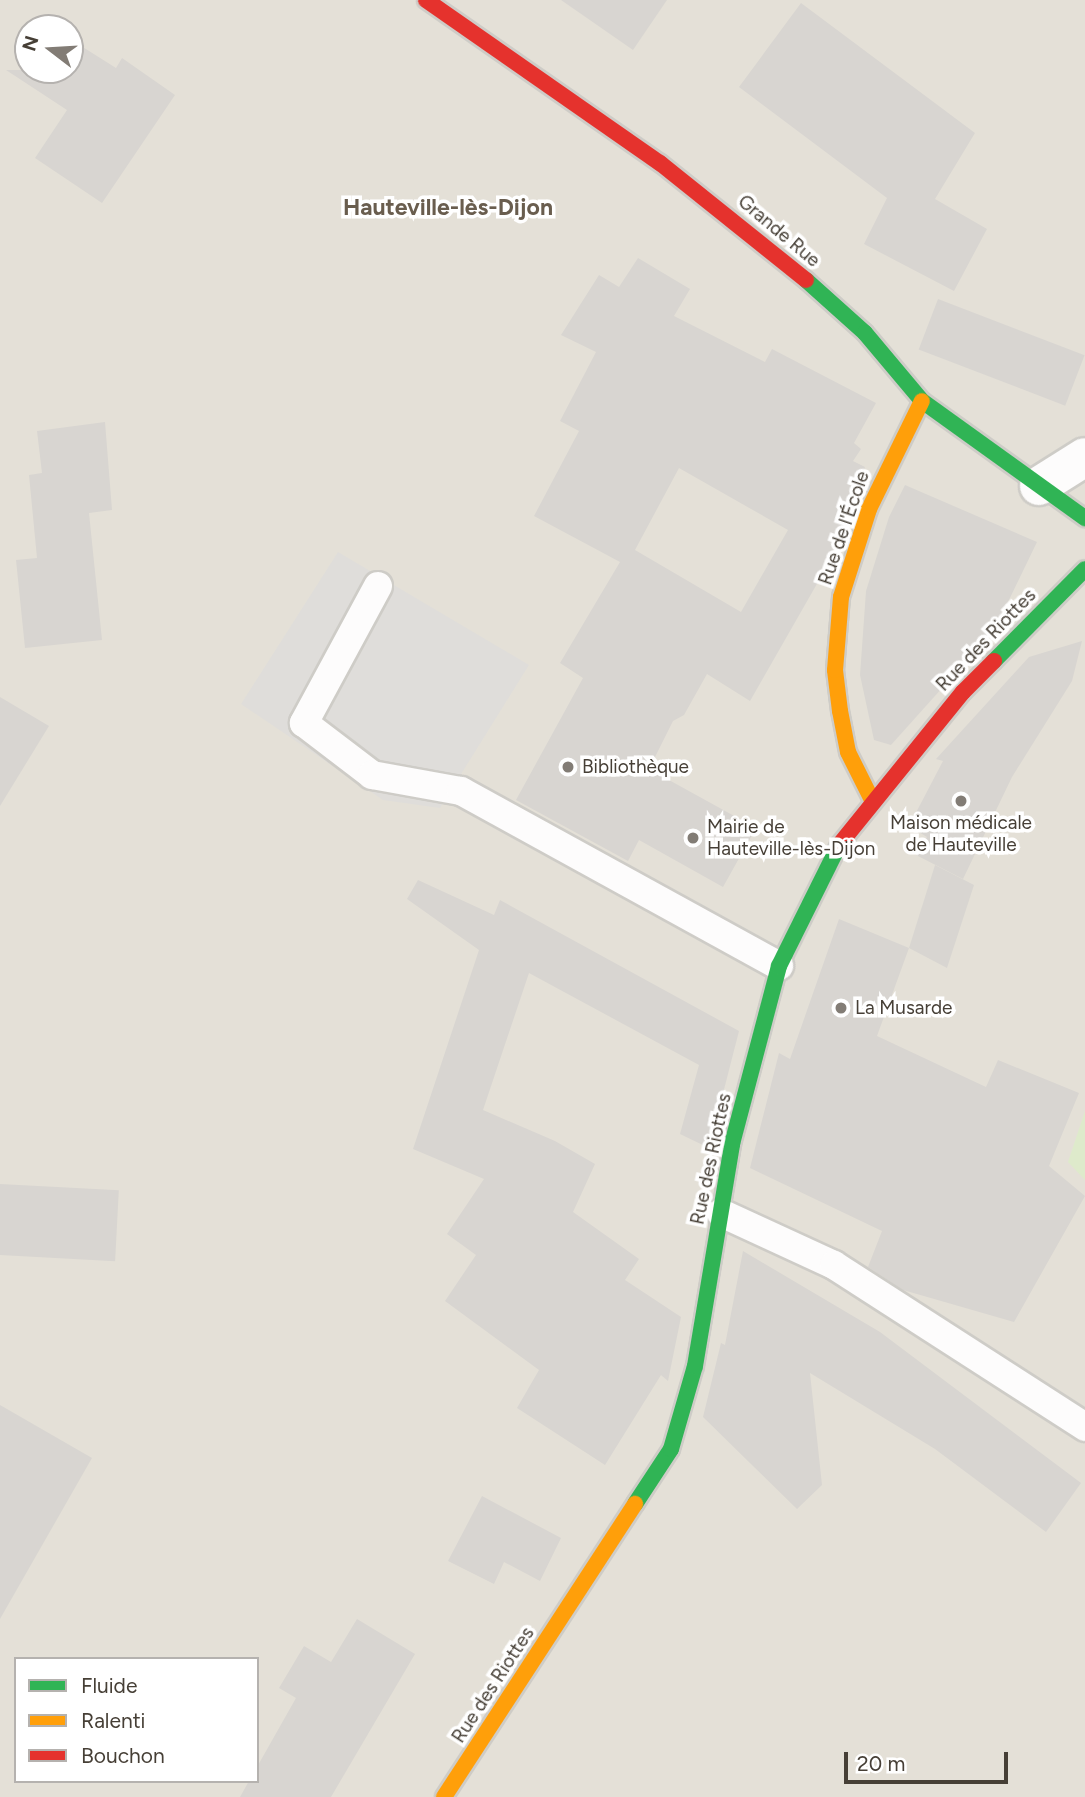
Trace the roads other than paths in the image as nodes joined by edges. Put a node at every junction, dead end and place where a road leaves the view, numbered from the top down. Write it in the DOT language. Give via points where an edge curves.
graph roads {
  1 [pos="426,0"];
  2 [pos="922,401"];
  3 [pos="1085,457"];
  4 [pos="1039,486"];
  5 [pos="1085,518"];
  6 [pos="1085,569"];
  7 [pos="378,586"];
  8 [pos="871,798"];
  9 [pos="779,966"];
  10 [pos="721,1213"];
  11 [pos="1085,1427"];
  12 [pos="444,1797"];
  1 -- 2 [label="street, Grande Rue" via="660,163 769,246 864,334"];
  2 -- 4 [label="street, Grande Rue"];
  2 -- 8 [label="street, Rue de l'École" via="869,509 841,597 835,670 840,711 848,752"];
  3 -- 4 [label="street"];
  4 -- 5 [label="street, Grande Rue"];
  6 -- 8 [label="street, Rue des Riottes" via="962,692"];
  7 -- 9 [label="lane" via="304,723 372,775 461,792"];
  8 -- 9 [label="street, Rue des Riottes" via="844,835"];
  9 -- 10 [label="street, Rue des Riottes" via="732,1144"];
  10 -- 11 [label="lane" via="834,1265"];
  10 -- 12 [label="street, Rue des Riottes" via="695,1366 671,1449"];
}
